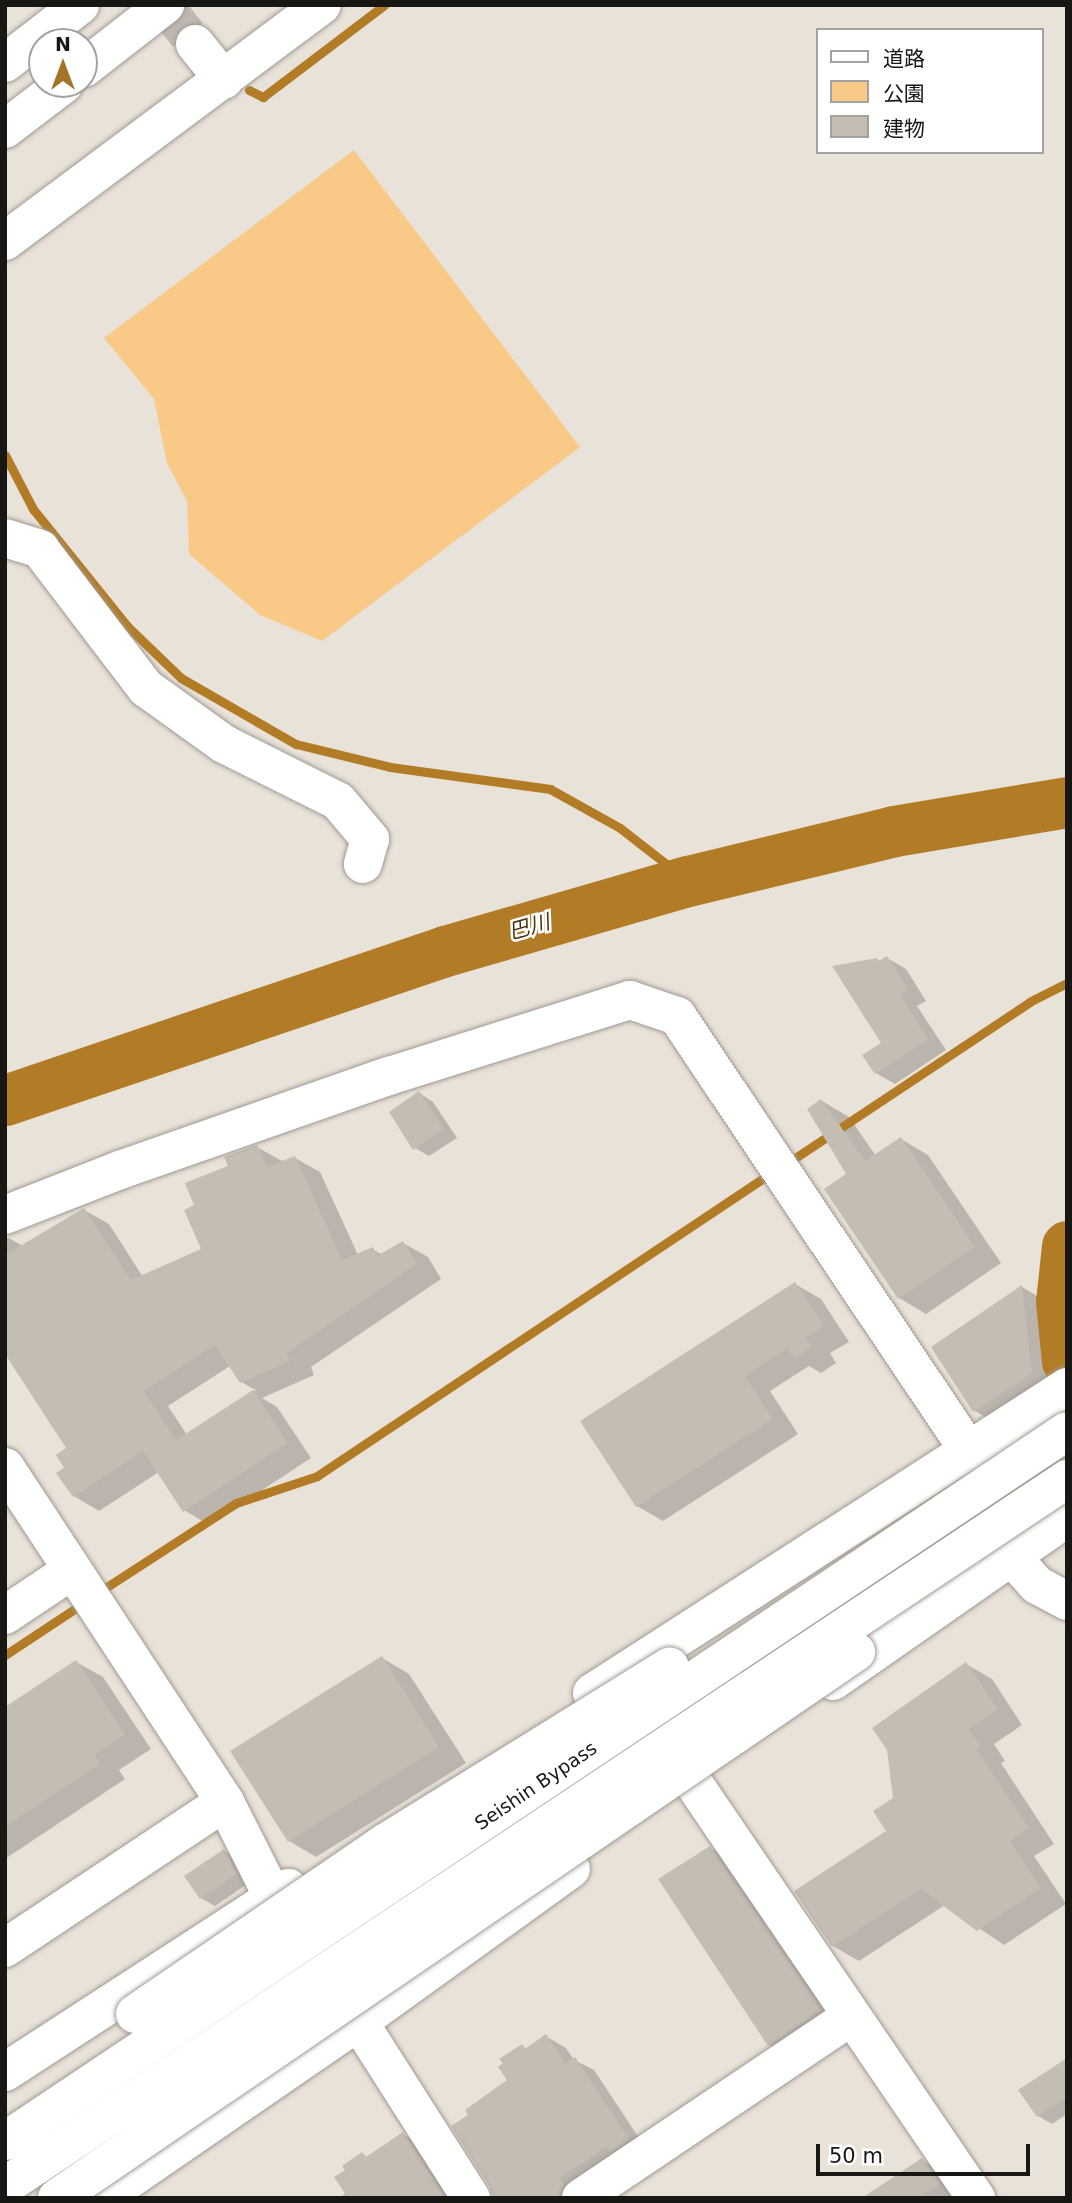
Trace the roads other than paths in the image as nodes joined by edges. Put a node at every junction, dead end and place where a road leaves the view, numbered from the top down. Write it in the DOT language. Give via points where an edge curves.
graph roads {
  1 [pos="80,5"];
  2 [pos="165,5"];
  3 [pos="322,5"];
  4 [pos="195,44"];
  5 [pos="98,57"];
  6 [pos="5,63"];
  7 [pos="224,80"];
  8 [pos="46,98"];
  9 [pos="5,130"];
  10 [pos="5,241"];
  11 [pos="5,538"];
  12 [pos="363,864"];
  13 [pos="5,1215"];
  14 [pos="1067,1388"];
  15 [pos="1067,1431"];
  16 [pos="960,1457"];
  17 [pos="5,1467"];
  18 [pos="1067,1479"];
  19 [pos="955,1506"];
  20 [pos="1013,1515"];
  21 [pos="1067,1518"];
  22 [pos="1010,1555"];
  23 [pos="71,1572"];
  24 [pos="1067,1601"];
  25 [pos="5,1615"];
  26 [pos="692,1781"];
  27 [pos="225,1802"];
  28 [pos="273,1897"];
  29 [pos="5,1948"];
  30 [pos="850,2017"];
  31 [pos="360,2021"];
  32 [pos="5,2072"];
  33 [pos="5,2099"];
  34 [pos="5,2141"];
  35 [pos="5,2186"];
  36 [pos="57,2198"];
  37 [pos="102,2198"];
  38 [pos="471,2198"];
  39 [pos="581,2198"];
  40 [pos="976,2198"];
  1 -- 6 [label="main road"];
  2 -- 5 [label="main road"];
  3 -- 7 [label="main road"];
  4 -- 7 [label="main road"];
  7 -- 10 [label="main road"];
  8 -- 9 [label="main road"];
  11 -- 12 [label="main road" via="40,549 146,688 224,744 338,801 370,839"];
  13 -- 16 [label="main road" via="389,1076 629,1000 677,1016"];
  14 -- 16 [label="main road"];
  15 -- 19 [label="main road, Seishin Bypass, bridge"];
  16 -- 22 [label="main road"];
  16 -- 28 [label="main road"];
  17 -- 23 [label="main road"];
  18 -- 20 [label="main road, Seishin Bypass, bridge"];
  19 -- 33 [label="main road, bridge" via="774,1602 409,1828"];
  19 -- 34 [label="main road, Seishin Bypass, bridge"];
  20 -- 35 [label="main road, Seishin Bypass, bridge"];
  20 -- 36 [label="main road, bridge" via="864,1646"];
  21 -- 22 [label="main road"];
  22 -- 24 [label="main road" via="1037,1585"];
  22 -- 26 [label="main road"];
  23 -- 25 [label="main road"];
  23 -- 27 [label="main road"];
  26 -- 30 [label="main road"];
  26 -- 31 [label="main road"];
  27 -- 28 [label="main road"];
  27 -- 29 [label="main road"];
  28 -- 31 [label="main road"];
  28 -- 32 [label="main road"];
  30 -- 39 [label="main road"];
  30 -- 40 [label="main road"];
  31 -- 37 [label="main road"];
  31 -- 38 [label="main road"];
}
